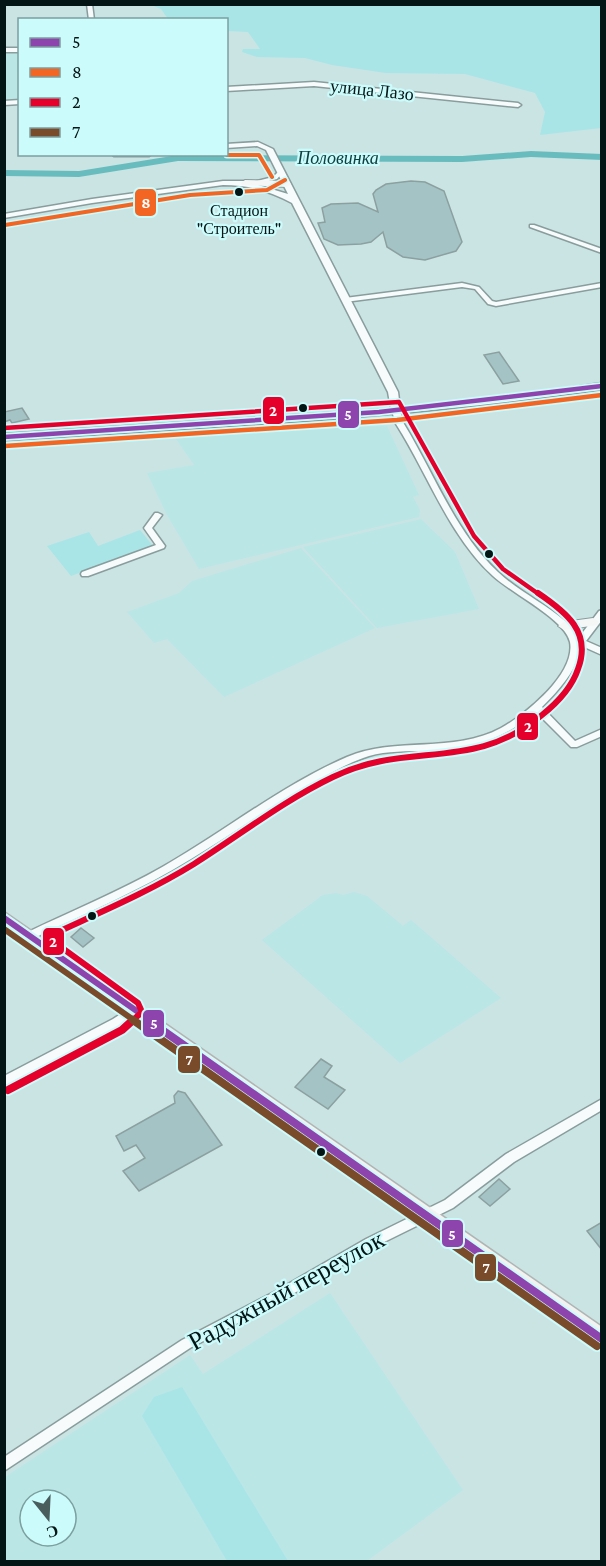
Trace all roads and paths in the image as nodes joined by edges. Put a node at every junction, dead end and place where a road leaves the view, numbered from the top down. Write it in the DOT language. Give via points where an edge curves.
graph roads {
  1 [pos="228,89"];
  2 [pos="518,105"];
  3 [pos="228,146"];
  4 [pos="280,171"];
  5 [pos="245,183"];
  6 [pos="287,184"];
  7 [pos="295,201"];
  8 [pos="4,216"];
  9 [pos="532,226"];
  10 [pos="602,251"];
  11 [pos="602,285"];
  12 [pos="344,298"];
  13 [pos="602,386"];
  14 [pos="396,411"];
  15 [pos="4,436"];
  16 [pos="158,515"];
  17 [pos="85,574"];
  18 [pos="597,617"];
  19 [pos="564,626"];
  20 [pos="580,642"];
  21 [pos="602,652"];
  22 [pos="574,653"];
  23 [pos="536,706"];
  24 [pos="602,732"];
  25 [pos="4,918"];
  26 [pos="29,936"];
  27 [pos="133,1010"];
  28 [pos="4,1082"];
  29 [pos="602,1104"];
  30 [pos="426,1215"];
  31 [pos="602,1339"];
  32 [pos="4,1465"];
  1 -- 2 [label="street, улица Лазо" via="314,84"];
  3 -- 4 [label="street" via="264,146"];
  4 -- 5 [label="street" via="266,181"];
  4 -- 6 [label="street"];
  5 -- 6 [label="main road"];
  5 -- 7 [label="street"];
  5 -- 8 [label="street" via="189,186"];
  6 -- 7 [label="street"];
  7 -- 12 [label="street"];
  9 -- 10 [label="street"];
  11 -- 12 [label="street" via="496,304 490,303 477,288 462,285"];
  12 -- 14 [label="street" via="393,392"];
  13 -- 14 [label="street"];
  14 -- 15 [label="street"];
  14 -- 19 [label="street" via="475,551 495,575"];
  16 -- 17 [label="street" via="148,528 161,546"];
  18 -- 19 [label="main road"];
  18 -- 20 [label="street"];
  19 -- 22 [label="street" via="574,641"];
  20 -- 21 [label="street"];
  20 -- 22 [label="street"];
  22 -- 23 [label="street" via="554,690"];
  23 -- 24 [label="street" via="574,745"];
  23 -- 26 [label="street" via="507,729 473,744 354,757 303,784 166,870"];
  25 -- 26 [label="main road"];
  26 -- 27 [label="main road"];
  27 -- 28 [label="street"];
  27 -- 30 [label="main road"];
  29 -- 30 [label="street, Радужный переулок" via="510,1158 449,1204"];
  30 -- 31 [label="main road"];
  30 -- 32 [label="street, Радужный переулок" via="186,1344"];
}
